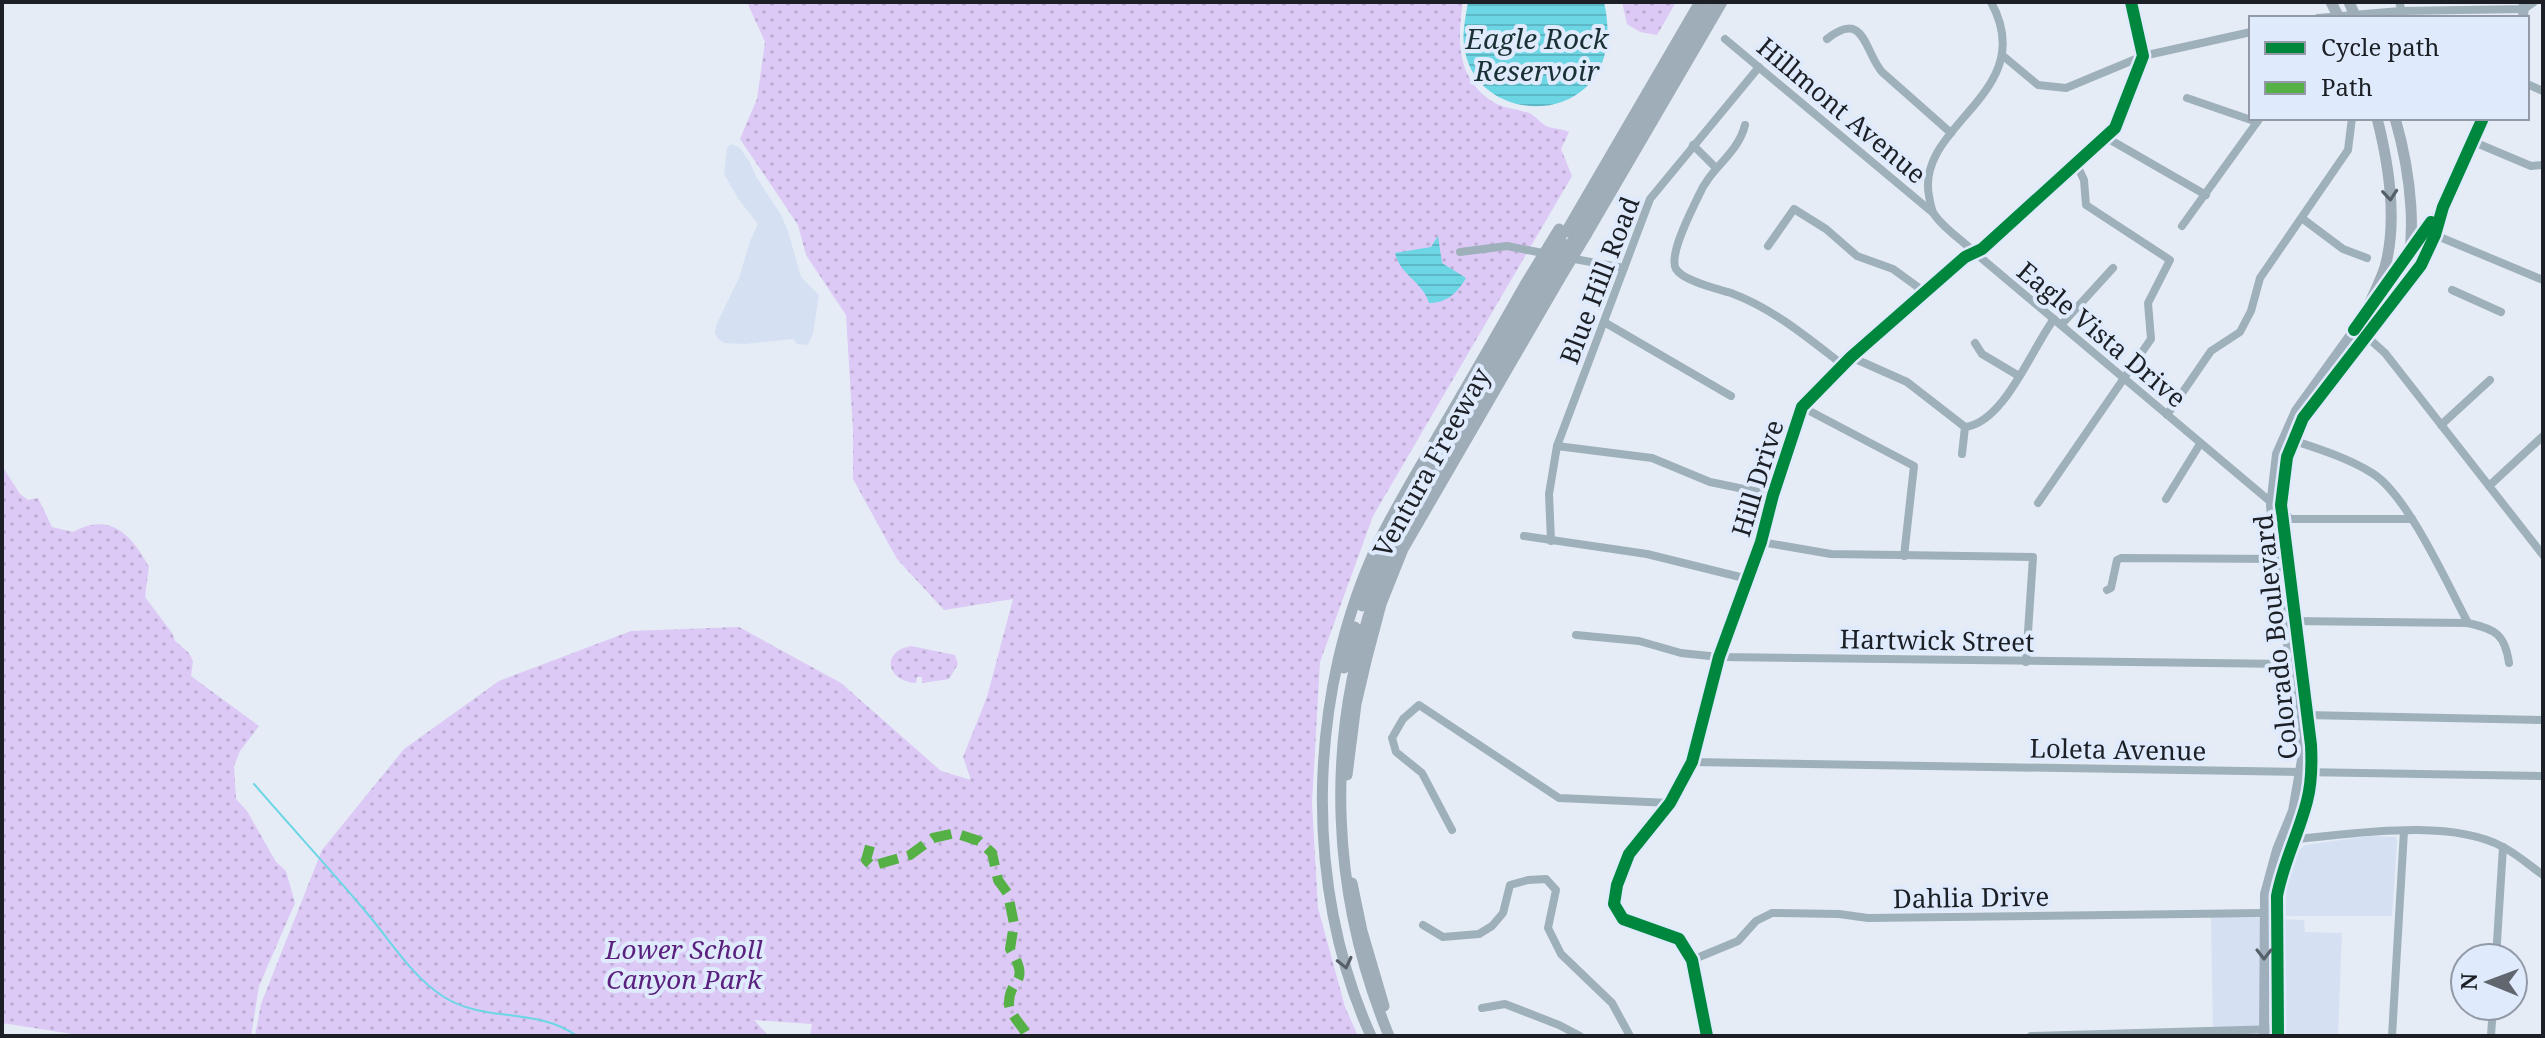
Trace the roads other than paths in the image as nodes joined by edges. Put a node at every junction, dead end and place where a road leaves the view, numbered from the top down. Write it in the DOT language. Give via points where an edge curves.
graph roads {
  1 [pos="1692,2"];
  2 [pos="1700,2"];
  3 [pos="1712,2"];
  4 [pos="1722,2"];
  5 [pos="1991,2"];
  6 [pos="2131,2"];
  7 [pos="2534,2"];
  8 [pos="2401,10"];
  9 [pos="2524,10"];
  10 [pos="2334,16"];
  11 [pos="2249,32"];
  12 [pos="1725,39"];
  13 [pos="1827,39"];
  14 [pos="2002,55"];
  15 [pos="2143,56"];
  16 [pos="1759,67"];
  17 [pos="2187,98"];
  18 [pos="2249,117"];
  19 [pos="2259,120"];
  20 [pos="2352,120"];
  21 [pos="2377,120"];
  22 [pos="2395,120"];
  23 [pos="2482,120"];
  24 [pos="1646,123"];
  25 [pos="1745,125"];
  26 [pos="1621,130"];
  27 [pos="1951,133"];
  28 [pos="2107,138"];
  29 [pos="2474,142"];
  30 [pos="1693,145"];
  31 [pos="2076,163"];
  32 [pos="2543,165"];
  33 [pos="1716,168"];
  34 [pos="1603,180"];
  35 [pos="2206,195"];
  36 [pos="2443,207"];
  37 [pos="1933,213"];
  38 [pos="2303,219"];
  39 [pos="2182,226"];
  40 [pos="1572,232"];
  41 [pos="2435,235"];
  42 [pos="1768,246"];
  43 [pos="2411,251"];
  44 [pos="1460,252"];
  45 [pos="1974,252"];
  46 [pos="2367,258"];
  47 [pos="1624,268"];
  48 [pos="2113,268"];
  49 [pos="1555,278"];
  50 [pos="2543,280"];
  51 [pos="2452,290"];
  52 [pos="1926,293"];
  53 [pos="2399,294"];
  54 [pos="2501,312"];
  55 [pos="1604,322"];
  56 [pos="2058,322"];
  57 [pos="2359,323"];
  58 [pos="2367,335"];
  59 [pos="1975,343"];
  60 [pos="1851,357"];
  61 [pos="1843,365"];
  62 [pos="2019,376"];
  63 [pos="2125,377"];
  64 [pos="2490,380"];
  65 [pos="1731,396"];
  66 [pos="1802,407"];
  67 [pos="2167,415"];
  68 [pos="2441,425"];
  69 [pos="1965,427"];
  70 [pos="2543,437"];
  71 [pos="2292,440"];
  72 [pos="2200,444"];
  73 [pos="1557,446"];
  74 [pos="1962,454"];
  75 [pos="2489,486"];
  76 [pos="1773,495"];
  77 [pos="2166,499"];
  78 [pos="2038,503"];
  79 [pos="2271,503"];
  80 [pos="2282,512"];
  81 [pos="2412,519"];
  82 [pos="1524,536"];
  83 [pos="1551,541"];
  84 [pos="1761,542"];
  85 [pos="2543,555"];
  86 [pos="1904,556"];
  87 [pos="2283,559"];
  88 [pos="1748,579"];
  89 [pos="2107,590"];
  90 [pos="2290,621"];
  91 [pos="2468,623"];
  92 [pos="1576,635"];
  93 [pos="1719,657"];
  94 [pos="2026,662"];
  95 [pos="2509,663"];
  96 [pos="2295,664"];
  97 [pos="2302,716"];
  98 [pos="2543,720"];
  99 [pos="1692,762"];
  100 [pos="2307,772"];
  101 [pos="2543,776"];
  102 [pos="1670,803"];
  103 [pos="1452,830"];
  104 [pos="2285,830"];
  105 [pos="2404,831"];
  106 [pos="2295,839"];
  107 [pos="2503,847"];
  108 [pos="2543,875"];
  109 [pos="2264,913"];
  110 [pos="2278,914"];
  111 [pos="1423,925"];
  112 [pos="2497,942"];
  113 [pos="1692,960"];
  114 [pos="1482,1008"];
  115 [pos="2264,1032"];
  116 [pos="2278,1032"];
  117 [pos="1371,1036"];
  118 [pos="1389,1036"];
  119 [pos="1397,1036"];
  120 [pos="1580,1036"];
  121 [pos="1630,1036"];
  122 [pos="1707,1036"];
  123 [pos="2031,1036"];
  124 [pos="2053,1036"];
  125 [pos="2392,1036"];
  1 -- 26 [label="highway, Ventura Freeway"];
  2 -- 26 [label="highway"];
  3 -- 24 [label="highway"];
  4 -- 24 [label="highway, Ventura Freeway"];
  5 -- 14 [label="street"];
  6 -- 15 [label="street"];
  7 -- 9 [label="street"];
  8 -- 9 [label="street"];
  8 -- 10 [label="street"];
  11 -- 15 [label="street"];
  12 -- 16 [label="street, Hillmont Avenue"];
  13 -- 27 [label="street" via="1846,29 1862,34 1873,62"];
  14 -- 15 [label="street" via="2038,85 2056,88"];
  14 -- 27 [label="street" via="1983,96"];
  15 -- 28 [label="street, Hill Drive"];
  16 -- 30 [label="street, Blue Hill Road"];
  16 -- 37 [label="street, Hillmont Avenue"];
  17 -- 18 [label="street"];
  19 -- 35 [label="street"];
  20 -- 38 [label="street" via="2348,150"];
  21 -- 57 [label="highway, one-way" via="2391,228 2381,277"];
  22 -- 43 [label="highway" via="2407,176"];
  23 -- 29 [label="main road, Colorado Boulevard"];
  24 -- 34 [label="highway, Ventura Freeway"];
  25 -- 33 [label="street" via="1738,145"];
  26 -- 34 [label="highway, Ventura Freeway"];
  27 -- 37 [label="street" via="1935,155 1928,178"];
  28 -- 31 [label="street, Hill Drive"];
  28 -- 35 [label="street"];
  29 -- 32 [label="street" via="2531,166"];
  29 -- 36 [label="main road, Colorado Boulevard"];
  30 -- 33 [label="street"];
  30 -- 47 [label="street, Blue Hill Road" via="1650,199"];
  31 -- 45 [label="street, Hill Drive"];
  31 -- 63 [label="street" via="2086,205 2170,260 2148,303 2151,339"];
  33 -- 61 [label="street" via="1691,212 1674,254 1675,268 1770,311"];
  34 -- 40 [label="highway, Ventura Freeway"];
  34 -- 40 [label="highway, Ventura Freeway"];
  35 -- 39 [label="street"];
  36 -- 41 [label="main road, Colorado Boulevard"];
  36 -- 43 [label="main road, Colorado Boulevard"];
  37 -- 45 [label="street, Eagle Vista Drive"];
  38 -- 46 [label="street" via="2343,249"];
  38 -- 67 [label="street" via="2260,278 2240,332 2211,351"];
  40 -- 49 [label="highway, Ventura Freeway, bridge"];
  40 -- 117 [label="highway, Ventura Freeway, one-way, bridge" via="1530,285 1379,541 1341,649 1325,741 1324,837 1348,975"];
  41 -- 50 [label="street"];
  41 -- 53 [label="main road, Colorado Boulevard"];
  42 -- 52 [label="street" via="1794,209 1857,256 1893,269"];
  43 -- 53 [label="highway"];
  43 -- 57 [label="main road, Colorado Boulevard"];
  44 -- 47 [label="street" via="1507,246"];
  45 -- 52 [label="street, Hill Drive"];
  45 -- 56 [label="street, Eagle Vista Drive"];
  47 -- 55 [label="street, Blue Hill Road"];
  48 -- 56 [label="street"];
  49 -- 118 [label="highway" via="1392,557 1363,635 1350,691 1340,783 1342,861 1368,984"];
  49 -- 119 [label="highway, Ventura Freeway" via="1403,549 1381,604 1356,704 1347,782 1352,883 1372,969"];
  51 -- 54 [label="street"];
  52 -- 60 [label="street, Hill Drive"];
  53 -- 58 [label="main road, Colorado Boulevard"];
  55 -- 65 [label="street"];
  55 -- 73 [label="street, Blue Hill Road"];
  56 -- 62 [label="street" via="2040,338"];
  56 -- 63 [label="street, Eagle Vista Drive"];
  57 -- 58 [label="street"];
  57 -- 79 [label="main road, Colorado Boulevard" via="2283,435"];
  58 -- 68 [label="street"];
  58 -- 71 [label="main road, Colorado Boulevard"];
  59 -- 62 [label="street" via="1982,354"];
  60 -- 61 [label="street, Hill Drive"];
  60 -- 69 [label="street" via="1907,382"];
  61 -- 66 [label="street, Hill Drive"];
  62 -- 69 [label="street" via="1987,419"];
  63 -- 67 [label="street, Eagle Vista Drive"];
  63 -- 78 [label="street"];
  64 -- 68 [label="street"];
  66 -- 76 [label="street, Hill Drive"];
  66 -- 86 [label="street" via="1914,466"];
  67 -- 72 [label="street, Eagle Vista Drive"];
  68 -- 75 [label="street"];
  69 -- 74 [label="street"];
  70 -- 75 [label="street"];
  71 -- 80 [label="main road, Colorado Boulevard" via="2283,474"];
  71 -- 81 [label="street" via="2374,473"];
  72 -- 77 [label="street"];
  72 -- 79 [label="street, Eagle Vista Drive"];
  73 -- 76 [label="street" via="1652,458 1710,482"];
  73 -- 83 [label="street, Blue Hill Road" via="1549,494"];
  75 -- 85 [label="street"];
  76 -- 84 [label="street, Hill Drive"];
  79 -- 80 [label="street, Eagle Vista Drive"];
  79 -- 87 [label="main road, Colorado Boulevard"];
  80 -- 81 [label="street" via="2291,519"];
  80 -- 87 [label="main road, Colorado Boulevard"];
  81 -- 91 [label="street"];
  82 -- 83 [label="street"];
  83 -- 88 [label="street" via="1647,554"];
  84 -- 86 [label="street" via="1831,554"];
  84 -- 88 [label="street, Hill Drive"];
  86 -- 94 [label="street" via="2033,557"];
  87 -- 89 [label="street" via="2121,558"];
  87 -- 90 [label="main road, Colorado Boulevard"];
  88 -- 93 [label="street, Hill Drive"];
  90 -- 91 [label="street"];
  90 -- 96 [label="main road, Colorado Boulevard"];
  91 -- 95 [label="street" via="2491,628 2506,645"];
  92 -- 93 [label="street, Hartwick Street"];
  93 -- 94 [label="street, Hartwick Street"];
  93 -- 99 [label="street, Hill Drive"];
  94 -- 96 [label="street, Hartwick Street"];
  96 -- 97 [label="main road, Colorado Boulevard"];
  97 -- 98 [label="street"];
  97 -- 100 [label="main road, Colorado Boulevard"];
  99 -- 100 [label="street, Loleta Avenue"];
  99 -- 102 [label="street, Hill Drive"];
  100 -- 101 [label="street, Loleta Avenue"];
  100 -- 104 [label="main road, Colorado Boulevard"];
  100 -- 106 [label="main road, Colorado Boulevard" via="2307,801"];
  102 -- 103 [label="street" via="1559,798 1419,705 1392,738 1396,752 1422,773"];
  102 -- 113 [label="street, Hill Drive" via="1629,854 1614,904 1623,919 1679,939"];
  104 -- 106 [label="street"];
  104 -- 109 [label="main road, Colorado Boulevard" via="2269,872"];
  105 -- 106 [label="street"];
  105 -- 107 [label="street" via="2454,833"];
  105 -- 125 [label="street"];
  106 -- 110 [label="main road, Colorado Boulevard" via="2281,875"];
  107 -- 108 [label="street"];
  107 -- 112 [label="street"];
  109 -- 110 [label="main road"];
  109 -- 113 [label="street, Dahlia Drive" via="1868,918 1772,913 1738,941"];
  109 -- 115 [label="main road, Colorado Boulevard, one-way"];
  110 -- 116 [label="main road, Colorado Boulevard"];
  111 -- 121 [label="street" via="1443,937 1479,934 1503,913 1510,885 1546,879 1556,890 1548,928 1561,954 1612,1003"];
  113 -- 122 [label="street"];
  114 -- 120 [label="street" via="1505,1004"];
  115 -- 116 [label="street"];
  115 -- 124 [label="street"];
  123 -- 124 [label="street"];
}
